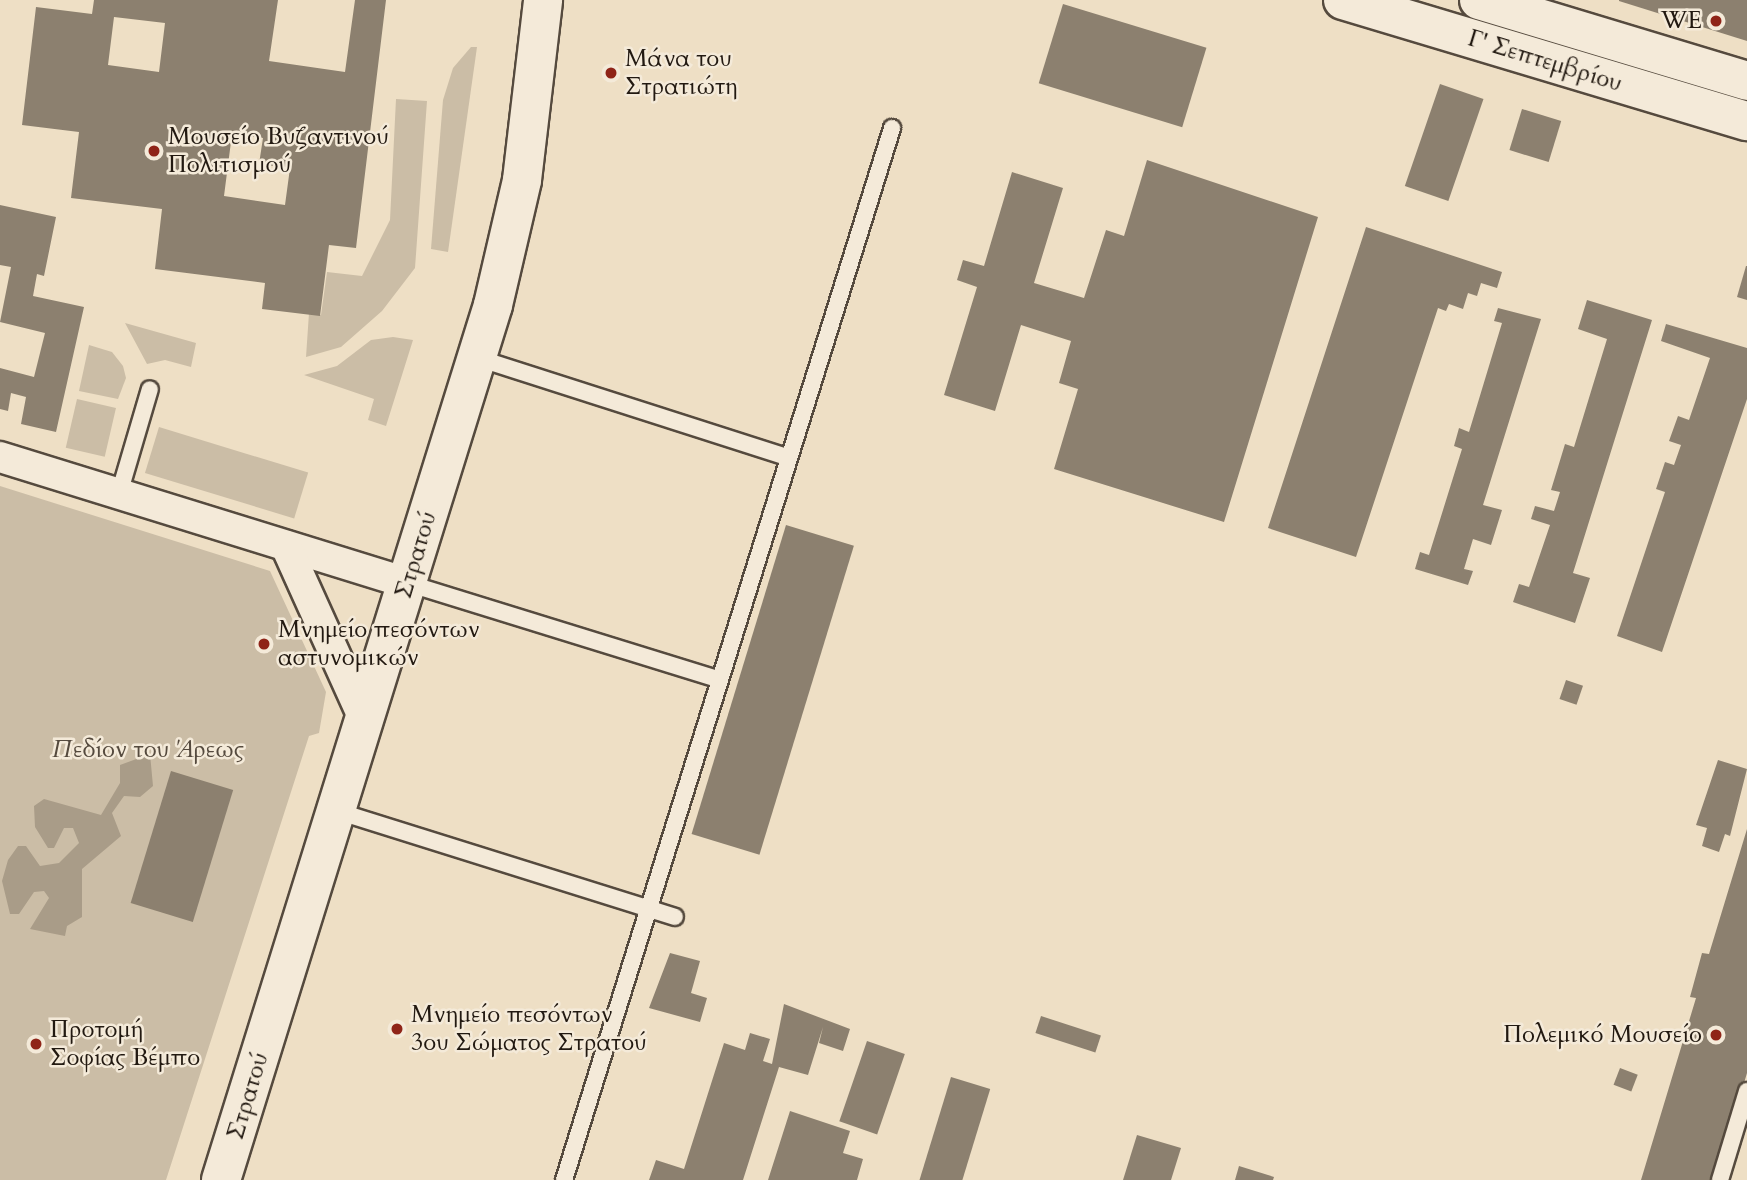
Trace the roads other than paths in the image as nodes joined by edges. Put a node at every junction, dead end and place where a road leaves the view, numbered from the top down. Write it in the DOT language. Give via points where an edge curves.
graph roads {
  1 [pos="542,0"];
  2 [pos="1343,0"];
  3 [pos="1481,1"];
  4 [pos="1747,81"];
  5 [pos="1747,121"];
  6 [pos="892,128"];
  7 [pos="478,358"];
  8 [pos="150,389"];
  9 [pos="0,457"];
  10 [pos="788,457"];
  11 [pos="118,494"];
  12 [pos="286,546"];
  13 [pos="407,583"];
  14 [pos="718,679"];
  15 [pos="365,721"];
  16 [pos="337,811"];
  17 [pos="650,907"];
  18 [pos="675,917"];
  19 [pos="1747,1091"];
  20 [pos="222,1180"];
  21 [pos="564,1180"];
  22 [pos="1720,1180"];
  1 -- 7 [label="main road, Στρατού" via="522,180"];
  2 -- 5 [label="main road, Γ' Σεπτεμβρίου"];
  3 -- 4 [label="main road, Γ' Σεπτεμβρίου"];
  6 -- 10 [label="lane"];
  7 -- 10 [label="lane"];
  7 -- 13 [label="main road, Στρατού"];
  8 -- 11 [label="lane"];
  9 -- 11 [label="street"];
  10 -- 14 [label="lane"];
  11 -- 12 [label="street"];
  12 -- 13 [label="street"];
  12 -- 15 [label="street"];
  13 -- 14 [label="lane"];
  13 -- 15 [label="main road, Στρατού"];
  14 -- 17 [label="lane"];
  15 -- 16 [label="main road, Στρατού"];
  16 -- 17 [label="lane"];
  16 -- 20 [label="main road, Στρατού"];
  17 -- 18 [label="lane"];
  17 -- 21 [label="lane"];
  19 -- 22 [label="lane"];
}
